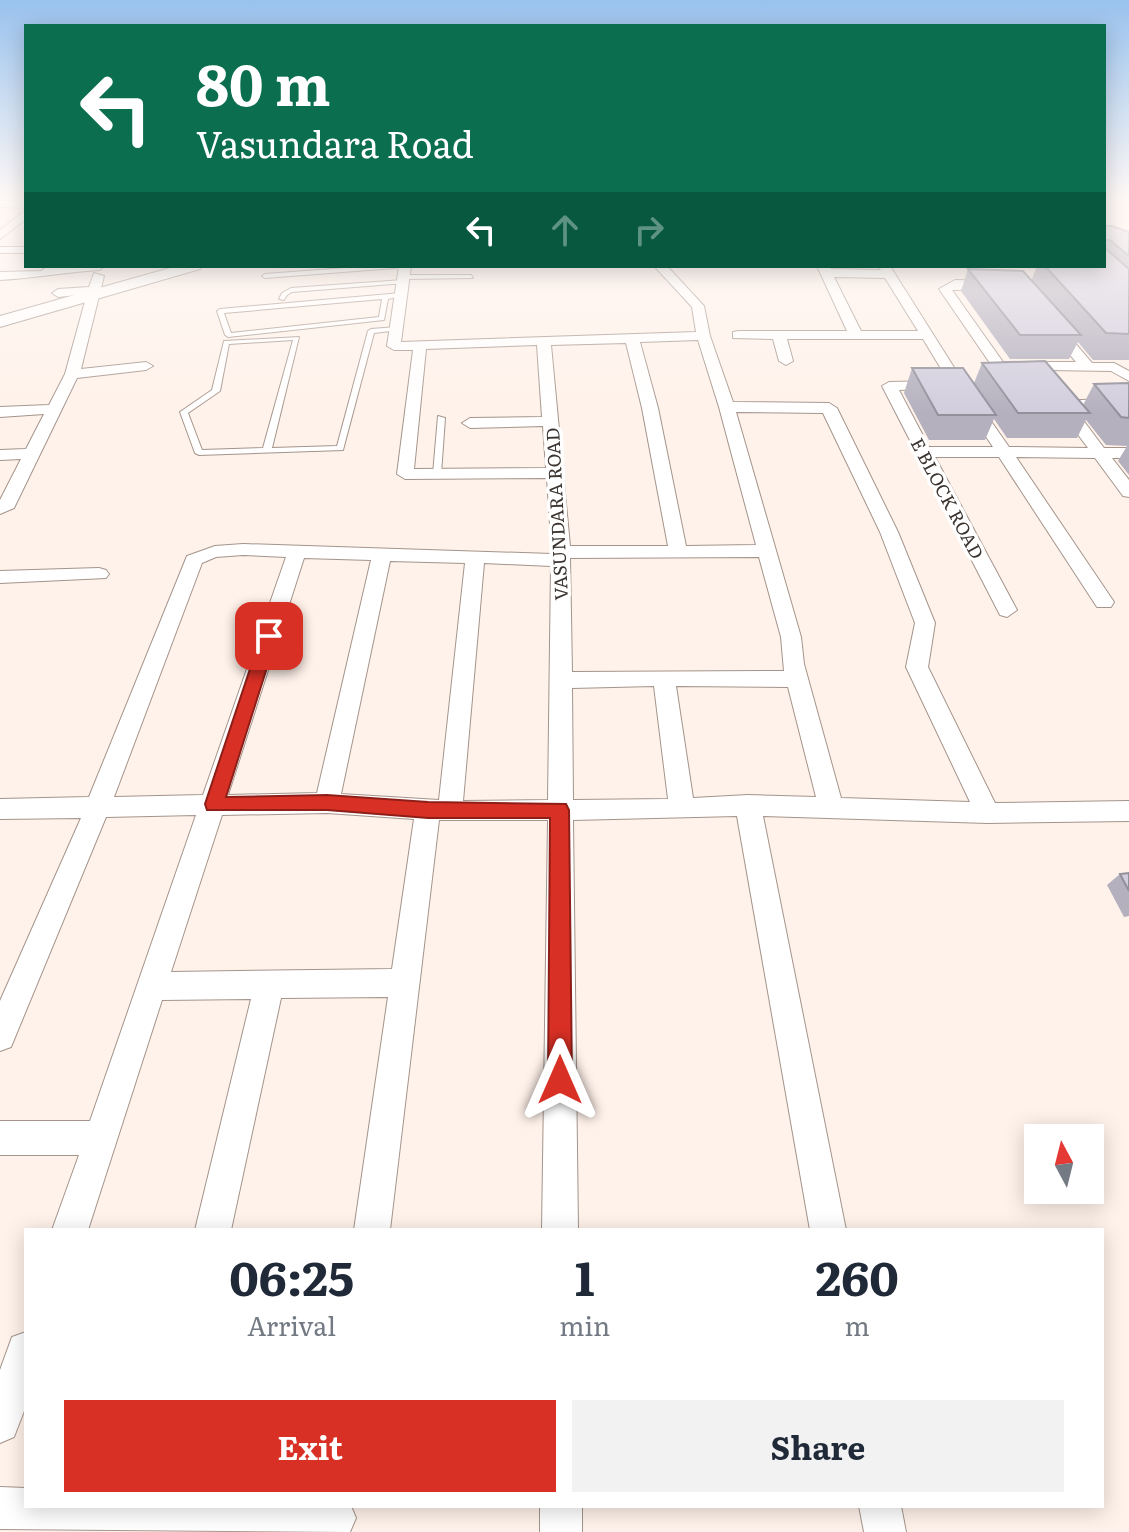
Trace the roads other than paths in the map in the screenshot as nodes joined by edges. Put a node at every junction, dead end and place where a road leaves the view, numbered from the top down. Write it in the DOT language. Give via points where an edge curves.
graph roads {
  1 [pos="46,272"];
  2 [pos="62,272"];
  3 [pos="154,272"];
  4 [pos="666,272"];
  5 [pos="825,272"];
  6 [pos="888,272"];
  7 [pos="0,276"];
  8 [pos="265,276"];
  9 [pos="471,277"];
  10 [pos="399,280"];
  11 [pos="96,282"];
  12 [pos="1011,285"];
  13 [pos="58,293"];
  14 [pos="282,299"];
  15 [pos="1040,312"];
  16 [pos="0,322"];
  17 [pos="397,329"];
  18 [pos="738,335"];
  19 [pos="779,335"];
  20 [pos="856,335"];
  21 [pos="927,335"];
  22 [pos="703,336"];
  23 [pos="632,338"];
  24 [pos="544,341"];
  25 [pos="420,345"];
  26 [pos="786,361"];
  27 [pos="146,366"];
  28 [pos="1088,367"];
  29 [pos="948,369"];
  30 [pos="72,374"];
  31 [pos="1000,374"];
  32 [pos="1129,377"];
  33 [pos="1034,378"];
  34 [pos="1129,403"];
  35 [pos="727,407"];
  36 [pos="57,409"];
  37 [pos="0,412"];
  38 [pos="441,418"];
  39 [pos="551,421"];
  40 [pos="470,423"];
  41 [pos="267,450"];
  42 [pos="923,452"];
  43 [pos="1003,452"];
  44 [pos="1099,453"];
  45 [pos="1129,453"];
  46 [pos="34,454"];
  47 [pos="0,455"];
  48 [pos="555,473"];
  49 [pos="437,474"];
  50 [pos="1129,492"];
  51 [pos="0,509"];
  52 [pos="678,551"];
  53 [pos="768,551"];
  54 [pos="297,552"];
  55 [pos="382,554"];
  56 [pos="561,556"];
  57 [pos="475,557"];
  58 [pos="99,574"];
  59 [pos="0,577"];
  60 [pos="1104,602"];
  61 [pos="1007,610"];
  62 [pos="664,678"];
  63 [pos="797,679"];
  64 [pos="559,680"];
  65 [pos="327,803"];
  66 [pos="214,804"];
  67 [pos="748,805"];
  68 [pos="831,806"];
  69 [pos="98,807"];
  70 [pos="0,809"];
  71 [pos="682,809"];
  72 [pos="439,810"];
  73 [pos="559,810"];
  74 [pos="1129,811"];
  75 [pos="988,813"];
  76 [pos="404,983"];
  77 [pos="269,984"];
  78 [pos="153,986"];
  79 [pos="0,1036"];
  80 [pos="0,1138"];
  81 [pos="103,1138"];
  82 [pos="71,1228"];
  83 [pos="213,1228"];
  84 [pos="372,1228"];
  85 [pos="560,1228"];
  86 [pos="828,1228"];
  87 [pos="24,1357"];
  88 [pos="0,1423"];
  89 [pos="0,1508"];
  90 [pos="561,1508"];
  91 [pos="880,1508"];
  92 [pos="150,1509"];
  93 [pos="335,1519"];
  94 [pos="561,1532"];
  95 [pos="885,1532"];
  1 -- 7 [label="street"];
  2 -- 11 [label="street"];
  3 -- 11 [label="street"];
  4 -- 22 [label="street" via="698,306"];
  5 -- 20 [label="street"];
  6 -- 21 [label="street"];
  8 -- 10 [label="lane"];
  9 -- 10 [label="lane"];
  10 -- 10 [label="lane" via="310,303 220,311 228,335 382,319"];
  10 -- 14 [label="lane" via="291,290"];
  10 -- 17 [label="street"];
  11 -- 13 [label="street"];
  11 -- 16 [label="street"];
  11 -- 30 [label="street"];
  12 -- 31 [label="street" via="955,284 945,289"];
  15 -- 28 [label="street"];
  17 -- 25 [label="street" via="394,346"];
  17 -- 41 [label="lane" via="371,331 340,448"];
  18 -- 19 [label="street"];
  19 -- 20 [label="street"];
  19 -- 26 [label="street"];
  20 -- 21 [label="street"];
  21 -- 29 [label="street"];
  22 -- 23 [label="street"];
  22 -- 35 [label="street"];
  23 -- 24 [label="street"];
  23 -- 52 [label="street"];
  24 -- 25 [label="street"];
  24 -- 39 [label="street, VASUNDARA ROAD"];
  25 -- 49 [label="street" via="405,474"];
  27 -- 30 [label="street"];
  28 -- 31 [label="street"];
  28 -- 32 [label="street" via="1117,368"];
  30 -- 36 [label="street"];
  31 -- 33 [label="street"];
  34 -- 44 [label="street" via="1063,403"];
  35 -- 53 [label="street"];
  35 -- 75 [label="street" via="829,408 889,532 925,623 917,667"];
  36 -- 37 [label="street"];
  36 -- 46 [label="street"];
  38 -- 49 [label="lane"];
  39 -- 40 [label="street"];
  39 -- 48 [label="street, VASUNDARA ROAD"];
  41 -- 41 [label="lane" via="199,453 184,412 216,391 226,342 297,338"];
  42 -- 43 [label="street"];
  42 -- 43 [label="street, E BLOCK ROAD" via="889,386 959,385"];
  42 -- 61 [label="street, E BLOCK ROAD"];
  43 -- 44 [label="street"];
  43 -- 60 [label="street"];
  44 -- 45 [label="street"];
  44 -- 50 [label="street"];
  46 -- 47 [label="street"];
  46 -- 51 [label="street"];
  48 -- 49 [label="street"];
  48 -- 56 [label="street, VASUNDARA ROAD"];
  52 -- 53 [label="street"];
  52 -- 56 [label="street"];
  53 -- 63 [label="street"];
  54 -- 55 [label="street"];
  54 -- 66 [label="street"];
  54 -- 69 [label="street" via="216,551 194,560"];
  55 -- 57 [label="street"];
  55 -- 65 [label="street"];
  56 -- 57 [label="street"];
  56 -- 64 [label="street, VASUNDARA ROAD"];
  57 -- 72 [label="street"];
  58 -- 59 [label="street"];
  62 -- 63 [label="street"];
  62 -- 64 [label="street"];
  62 -- 71 [label="street"];
  63 -- 68 [label="street"];
  64 -- 73 [label="street, VASUNDARA ROAD"];
  65 -- 66 [label="street"];
  65 -- 72 [label="street"];
  66 -- 69 [label="street"];
  66 -- 78 [label="street"];
  67 -- 68 [label="street"];
  67 -- 71 [label="street"];
  67 -- 86 [label="street"];
  68 -- 75 [label="street"];
  69 -- 70 [label="street"];
  69 -- 79 [label="street"];
  71 -- 73 [label="street"];
  72 -- 73 [label="street"];
  72 -- 76 [label="street"];
  73 -- 85 [label="street, VASUNDARA ROAD"];
  74 -- 75 [label="street"];
  76 -- 77 [label="street"];
  76 -- 84 [label="street"];
  77 -- 78 [label="street"];
  77 -- 83 [label="street"];
  78 -- 81 [label="street"];
  80 -- 81 [label="street"];
  81 -- 82 [label="street"];
  87 -- 88 [label="street"];
  89 -- 92 [label="street"];
  90 -- 94 [label="street"];
  91 -- 95 [label="street"];
  92 -- 93 [label="street"];
}
